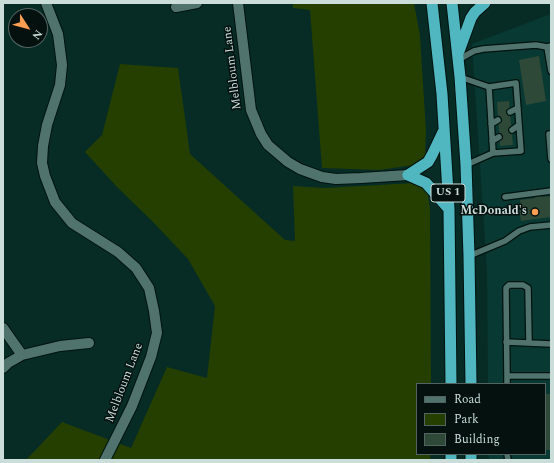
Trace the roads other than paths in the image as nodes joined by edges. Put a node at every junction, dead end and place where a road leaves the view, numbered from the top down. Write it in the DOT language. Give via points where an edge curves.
graph roads {
  1 [pos="46,3"];
  2 [pos="197,3"];
  3 [pos="238,3"];
  4 [pos="432,3"];
  5 [pos="452,3"];
  6 [pos="485,3"];
  7 [pos="176,6"];
  8 [pos="549,46"];
  9 [pos="458,56"];
  10 [pos="551,71"];
  11 [pos="460,77"];
  12 [pos="489,87"];
  13 [pos="518,108"];
  14 [pos="510,112"];
  15 [pos="498,120"];
  16 [pos="491,124"];
  17 [pos="519,126"];
  18 [pos="444,129"];
  19 [pos="512,130"];
  20 [pos="551,134"];
  21 [pos="499,137"];
  22 [pos="492,141"];
  23 [pos="493,153"];
  24 [pos="551,159"];
  25 [pos="466,165"];
  26 [pos="408,175"];
  27 [pos="551,191"];
  28 [pos="505,196"];
  29 [pos="449,209"];
  30 [pos="551,225"];
  31 [pos="469,256"];
  32 [pos="3,328"];
  33 [pos="506,342"];
  34 [pos="529,342"];
  35 [pos="89,343"];
  36 [pos="551,344"];
  37 [pos="22,355"];
  38 [pos="3,368"];
  39 [pos="507,376"];
  40 [pos="551,376"];
  41 [pos="451,383"];
  42 [pos="470,383"];
  43 [pos="507,383"];
  44 [pos="105,460"];
  1 -- 44 [label="street, Melbloum Lane" via="58,34 62,65 60,85 43,146 42,163 45,176 55,202 72,223 118,252 136,268 149,288 157,333 151,357 132,406"];
  2 -- 7 [label="street"];
  3 -- 26 [label="street, Melbloum Lane" via="251,110 268,145 294,166 322,177 336,179"];
  4 -- 18 [label="highway, US 1"];
  5 -- 9 [label="highway, US 1"];
  6 -- 9 [label="highway" via="471,18"];
  8 -- 9 [label="lane" via="483,49"];
  8 -- 10 [label="lane"];
  9 -- 11 [label="highway, US 1"];
  11 -- 12 [label="lane"];
  11 -- 25 [label="highway, US 1"];
  12 -- 13 [label="lane" via="516,83"];
  12 -- 16 [label="lane"];
  13 -- 14 [label="lane"];
  13 -- 17 [label="lane"];
  15 -- 16 [label="lane"];
  16 -- 22 [label="lane"];
  17 -- 19 [label="lane"];
  17 -- 23 [label="lane" via="521,151"];
  18 -- 26 [label="highway" via="428,162"];
  18 -- 29 [label="highway, US 1"];
  20 -- 24 [label="lane"];
  21 -- 22 [label="lane"];
  22 -- 23 [label="lane"];
  23 -- 25 [label="lane"];
  25 -- 31 [label="highway, US 1"];
  26 -- 29 [label="highway" via="426,183"];
  27 -- 28 [label="lane"];
  29 -- 41 [label="highway, US 1"];
  30 -- 31 [label="lane" via="519,231 505,241"];
  31 -- 42 [label="highway, US 1"];
  32 -- 37 [label="street"];
  33 -- 34 [label="lane"];
  33 -- 34 [label="lane" via="506,288 509,285 523,285 527,286 529,291"];
  33 -- 39 [label="lane"];
  34 -- 36 [label="lane"];
  35 -- 37 [label="street" via="60,346"];
  37 -- 38 [label="street"];
  39 -- 40 [label="lane"];
  39 -- 43 [label="lane"];
}
